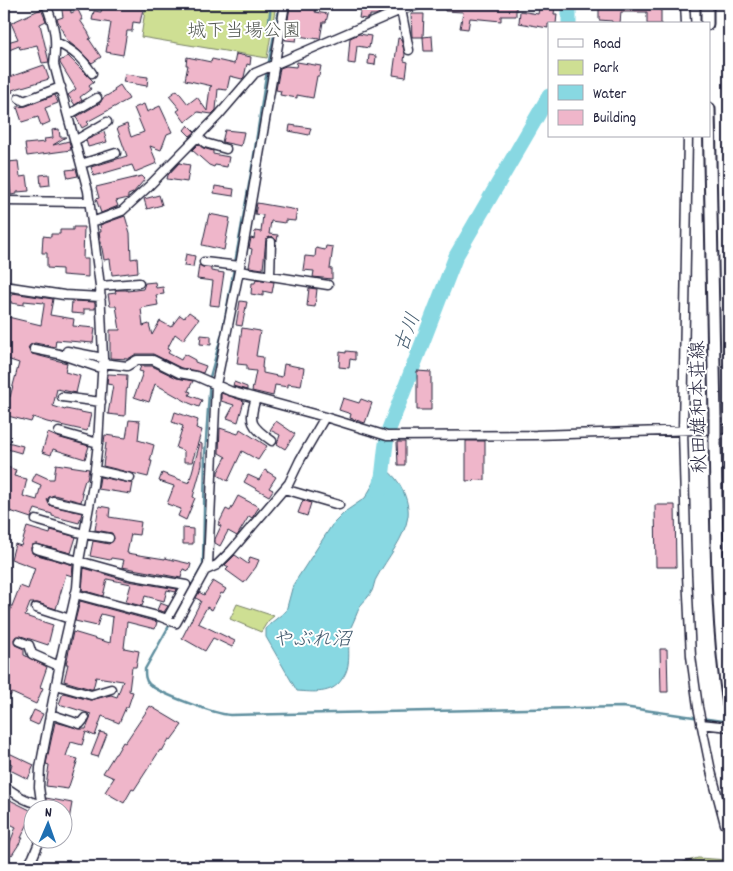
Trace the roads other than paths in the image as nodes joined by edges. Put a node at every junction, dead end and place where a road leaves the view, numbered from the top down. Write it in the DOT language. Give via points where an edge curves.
graph roads {
  1 [pos="46,4"];
  2 [pos="285,4"];
  3 [pos="387,4"];
  4 [pos="421,4"];
  5 [pos="685,4"];
  6 [pos="706,4"];
  7 [pos="400,6"];
  8 [pos="686,22"];
  9 [pos="707,22"];
  10 [pos="56,42"];
  11 [pos="409,50"];
  12 [pos="270,67"];
  13 [pos="92,73"];
  14 [pos="61,87"];
  15 [pos="19,98"];
  16 [pos="97,98"];
  17 [pos="68,114"];
  18 [pos="108,122"];
  19 [pos="198,137"];
  20 [pos="688,138"];
  21 [pos="710,138"];
  22 [pos="76,140"];
  23 [pos="226,149"];
  24 [pos="116,153"];
  25 [pos="81,164"];
  26 [pos="4,201"];
  27 [pos="90,202"];
  28 [pos="92,222"];
  29 [pos="271,242"];
  30 [pos="204,262"];
  31 [pos="236,267"];
  32 [pos="270,276"];
  33 [pos="139,283"];
  34 [pos="328,285"];
  35 [pos="4,286"];
  36 [pos="100,286"];
  37 [pos="101,297"];
  38 [pos="34,349"];
  39 [pos="68,351"];
  40 [pos="103,363"];
  41 [pos="212,384"];
  42 [pos="62,397"];
  43 [pos="256,398"];
  44 [pos="101,402"];
  45 [pos="325,417"];
  46 [pos="729,429"];
  47 [pos="683,430"];
  48 [pos="59,432"];
  49 [pos="272,441"];
  50 [pos="98,443"];
  51 [pos="95,470"];
  52 [pos="130,478"];
  53 [pos="284,489"];
  54 [pos="53,501"];
  55 [pos="339,505"];
  56 [pos="88,510"];
  57 [pos="36,520"];
  58 [pos="84,534"];
  59 [pos="109,538"];
  60 [pos="36,549"];
  61 [pos="79,561"];
  62 [pos="206,570"];
  63 [pos="75,594"];
  64 [pos="36,608"];
  65 [pos="70,619"];
  66 [pos="169,620"];
  67 [pos="19,641"];
  68 [pos="59,666"];
  69 [pos="56,685"];
  70 [pos="111,688"];
  71 [pos="729,704"];
  72 [pos="50,714"];
  73 [pos="85,718"];
  74 [pos="700,720"];
  75 [pos="729,727"];
  76 [pos="4,786"];
  77 [pos="23,798"];
  78 [pos="41,798"];
  79 [pos="725,824"];
  80 [pos="36,848"];
  81 [pos="27,867"];
  1 -- 10 [label="street"];
  2 -- 12 [label="street"];
  3 -- 7 [label="street"];
  4 -- 7 [label="street"];
  5 -- 8 [label="street"];
  6 -- 9 [label="main road"];
  7 -- 11 [label="street"];
  7 -- 12 [label="street"];
  10 -- 13 [label="street" via="80,56"];
  10 -- 14 [label="street" via="54,64"];
  12 -- 19 [label="street" via="255,73"];
  12 -- 31 [label="street"];
  14 -- 15 [label="street" via="24,101"];
  14 -- 17 [label="street"];
  16 -- 17 [label="street"];
  17 -- 22 [label="street"];
  18 -- 22 [label="street"];
  19 -- 23 [label="street" via="205,143"];
  19 -- 28 [label="street" via="122,211"];
  20 -- 47 [label="street"];
  21 -- 71 [label="main road, 秋田雄和本荘線, bridge" via="717,582"];
  22 -- 25 [label="street"];
  24 -- 25 [label="street"];
  25 -- 27 [label="street"];
  26 -- 27 [label="street"];
  27 -- 28 [label="street"];
  28 -- 36 [label="street"];
  29 -- 32 [label="street"];
  30 -- 31 [label="street"];
  31 -- 32 [label="street"];
  31 -- 41 [label="street"];
  32 -- 34 [label="street"];
  33 -- 36 [label="street"];
  35 -- 37 [label="street"];
  36 -- 37 [label="street"];
  37 -- 40 [label="street"];
  38 -- 40 [label="street"];
  39 -- 40 [label="street"];
  40 -- 41 [label="street" via="127,366 137,360 153,360"];
  40 -- 44 [label="street"];
  41 -- 43 [label="street"];
  41 -- 62 [label="street" via="210,546"];
  42 -- 44 [label="street"];
  43 -- 45 [label="street"];
  43 -- 49 [label="street" via="252,422"];
  44 -- 50 [label="street"];
  45 -- 47 [label="street" via="387,436"];
  45 -- 53 [label="street"];
  46 -- 47 [label="street"];
  47 -- 74 [label="street" via="691,656"];
  48 -- 50 [label="street"];
  50 -- 51 [label="street"];
  51 -- 52 [label="street"];
  51 -- 56 [label="street"];
  53 -- 55 [label="street"];
  53 -- 62 [label="street" via="231,552"];
  54 -- 56 [label="street"];
  56 -- 58 [label="street"];
  57 -- 58 [label="street"];
  58 -- 59 [label="street"];
  58 -- 61 [label="street"];
  60 -- 61 [label="street"];
  61 -- 63 [label="street"];
  61 -- 66 [label="street" via="129,575 186,585"];
  62 -- 66 [label="street" via="176,623"];
  63 -- 65 [label="street"];
  63 -- 66 [label="street"];
  64 -- 65 [label="street"];
  65 -- 68 [label="street"];
  67 -- 68 [label="street" via="29,645 32,654"];
  68 -- 69 [label="street"];
  69 -- 70 [label="street" via="90,695"];
  69 -- 72 [label="street"];
  72 -- 73 [label="street" via="80,724"];
  72 -- 78 [label="street" via="40,768"];
  74 -- 75 [label="street"];
  74 -- 79 [label="street"];
  76 -- 77 [label="street"];
  80 -- 81 [label="street"];
}
